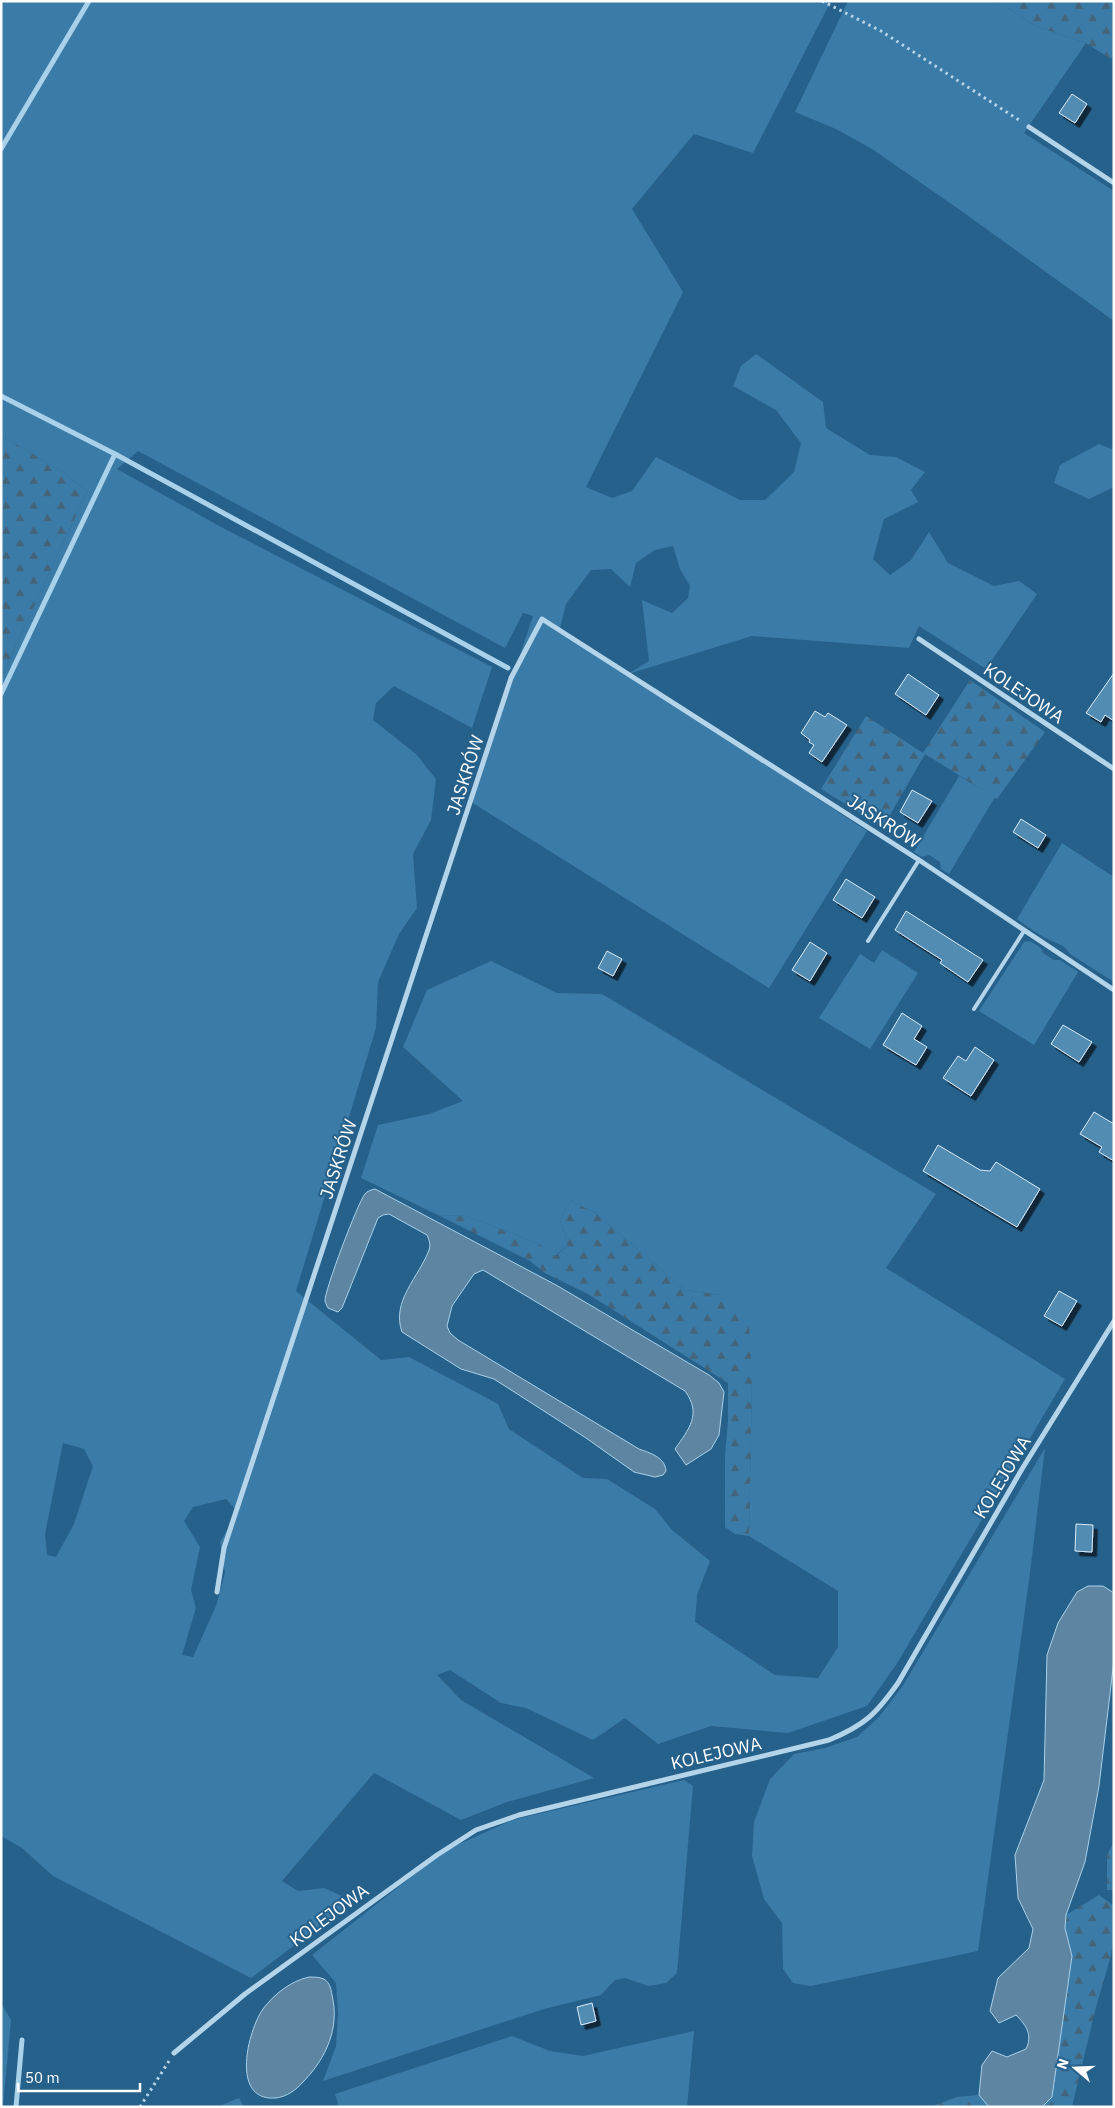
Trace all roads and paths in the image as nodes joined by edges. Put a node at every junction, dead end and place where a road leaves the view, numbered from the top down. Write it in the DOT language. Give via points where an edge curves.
graph roads {
  1 [pos="822,1"];
  2 [pos="1028,127"];
  3 [pos="1114,182"];
  4 [pos="919,639"];
  5 [pos="1114,769"];
  6 [pos="919,860"];
  7 [pos="1024,931"];
  8 [pos="868,941"];
  9 [pos="1114,990"];
  10 [pos="974,1009"];
  11 [pos="1114,1321"];
  12 [pos="217,1592"];
  13 [pos="174,2053"];
  14 [pos="140,2107"];
  1 -- 2 [label="path" via="881,31"];
  2 -- 3 [label="street"];
  4 -- 5 [label="street, KOLEJOWA"];
  6 -- 7 [label="street, JASKRÓW"];
  6 -- 8 [label="lane"];
  6 -- 12 [label="street, JASKRÓW" via="542,619 511,678 224,1548"];
  7 -- 9 [label="street, JASKRÓW"];
  7 -- 10 [label="lane"];
  11 -- 13 [label="street, KOLEJOWA" via="1022,1470 898,1683 862,1724 829,1740 519,1815 476,1830 245,1994"];
  13 -- 14 [label="path"];
}
